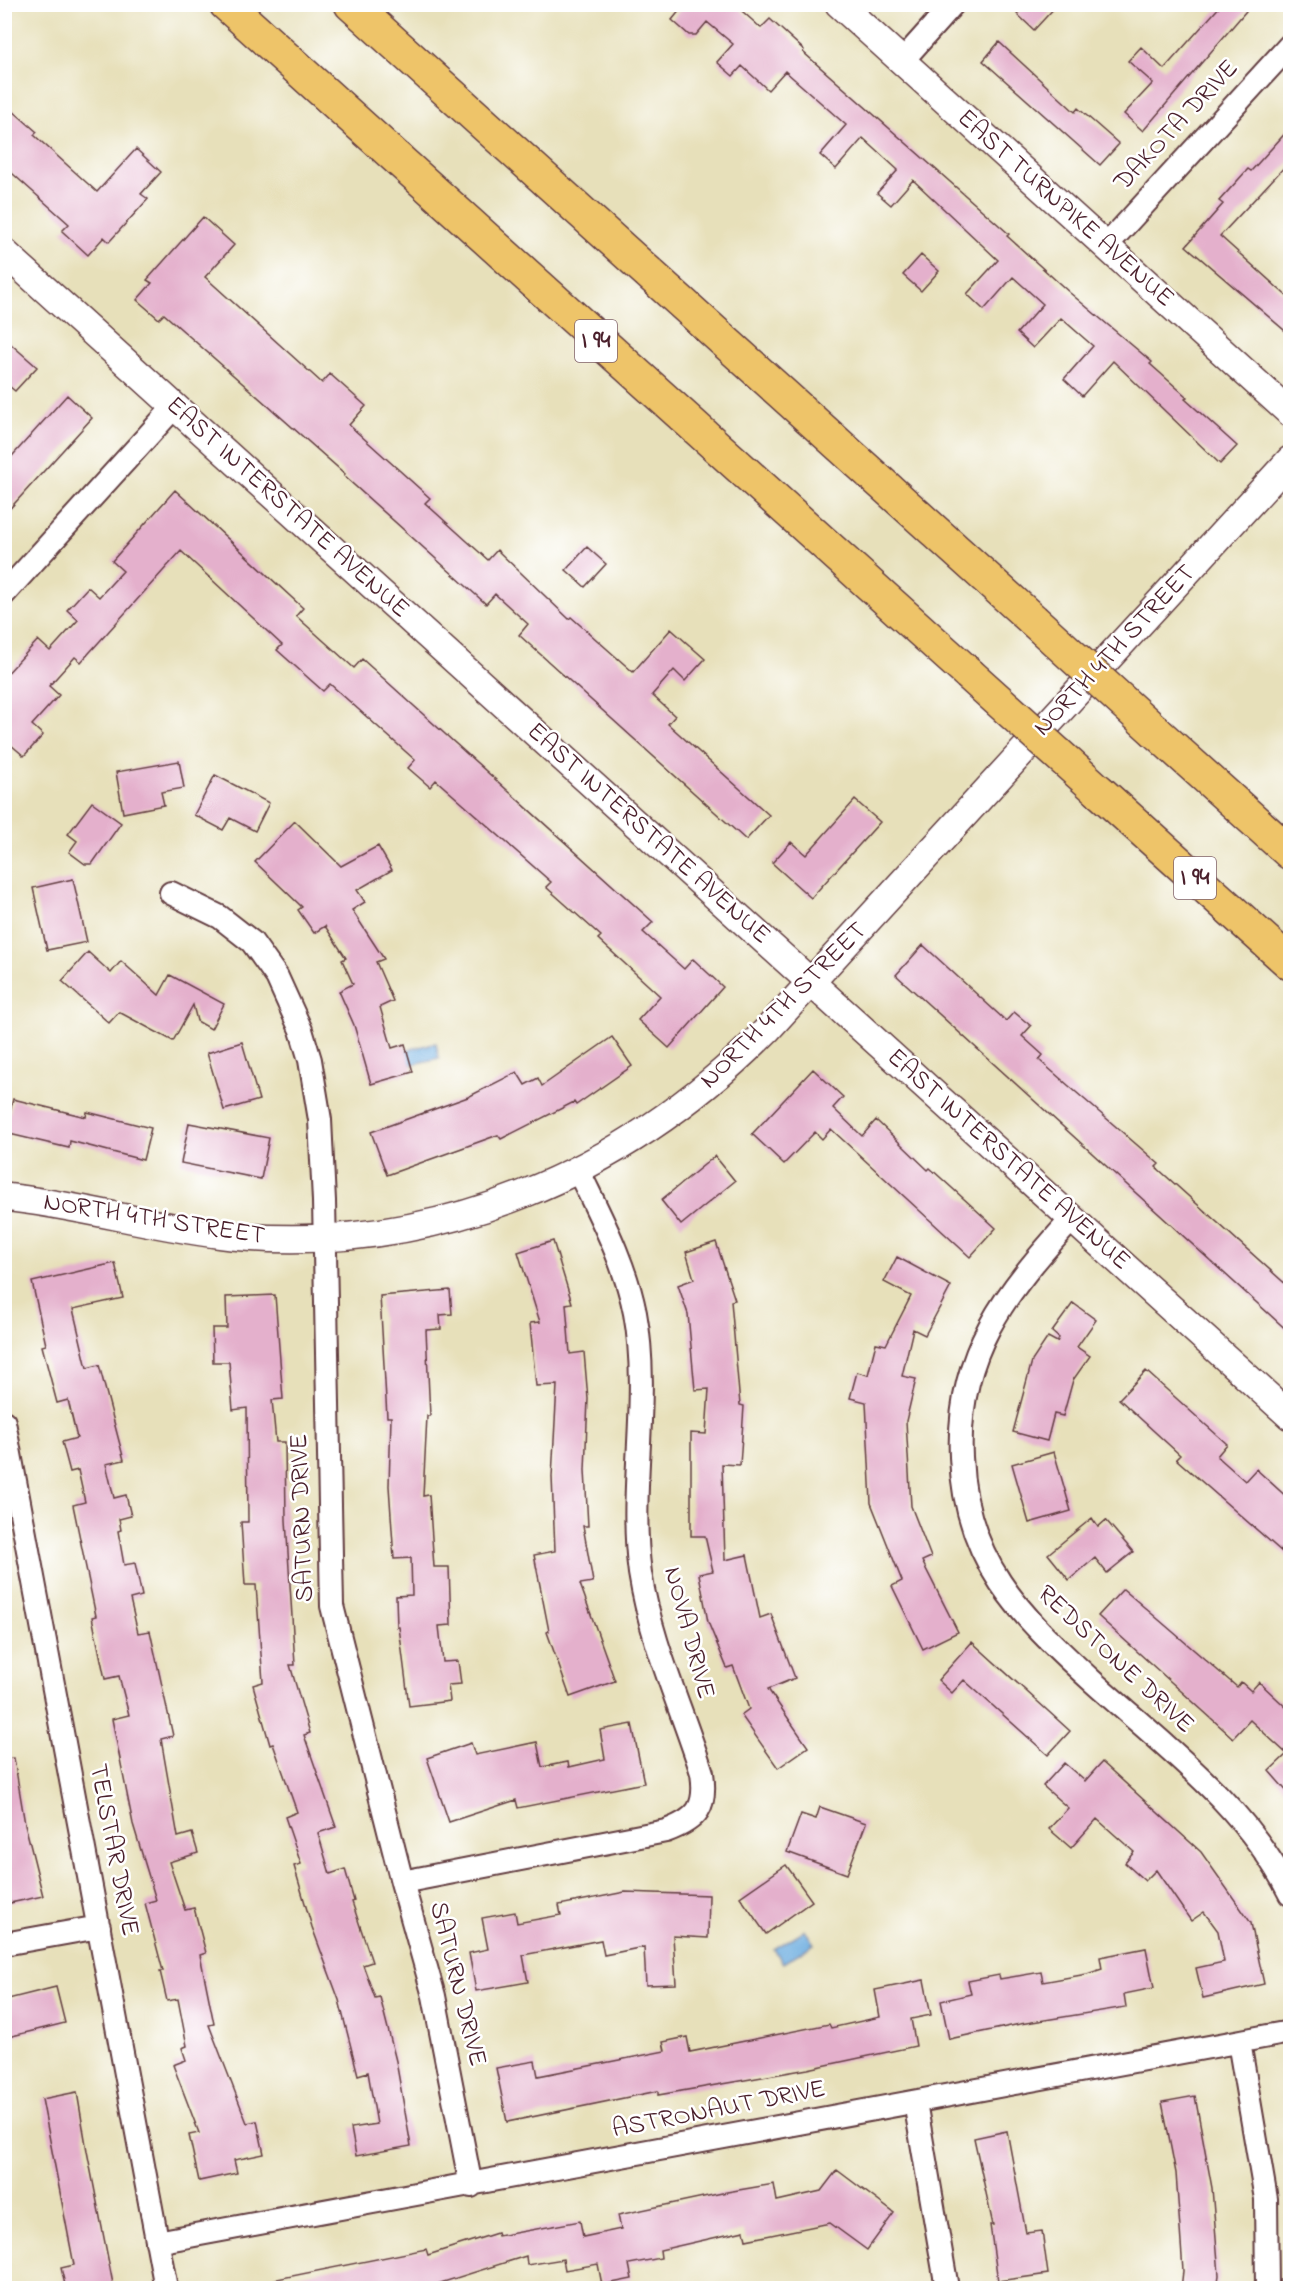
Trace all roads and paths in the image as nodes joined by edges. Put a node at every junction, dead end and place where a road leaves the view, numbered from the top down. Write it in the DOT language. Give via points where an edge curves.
graph roads {
  1 [pos="226,4"];
  2 [pos="351,4"];
  3 [pos="839,4"];
  4 [pos="953,4"];
  5 [pos="1290,45"];
  6 [pos="902,61"];
  7 [pos="1106,246"];
  8 [pos="4,252"];
  9 [pos="175,406"];
  10 [pos="1290,413"];
  11 [pos="1290,460"];
  12 [pos="4,594"];
  13 [pos="1290,853"];
  14 [pos="171,893"];
  15 [pos="1290,963"];
  16 [pos="811,983"];
  17 [pos="578,1170"];
  18 [pos="4,1197"];
  19 [pos="1072,1219"];
  20 [pos="325,1238"];
  21 [pos="1290,1416"];
  22 [pos="4,1422"];
  23 [pos="402,1882"];
  24 [pos="1290,1894"];
  25 [pos="99,1928"];
  26 [pos="4,1944"];
  27 [pos="1290,2032"];
  28 [pos="1239,2042"];
  29 [pos="915,2102"];
  30 [pos="471,2186"];
  31 [pos="157,2242"];
  32 [pos="166,2289"];
  33 [pos="946,2289"];
  34 [pos="1267,2289"];
  1 -- 15 [label="highway, I 94, bridge"];
  2 -- 13 [label="highway, bridge"];
  3 -- 6 [label="street, EAST TURNPIKE AVENUE"];
  4 -- 6 [label="street"];
  5 -- 7 [label="street, DAKOTA DRIVE"];
  6 -- 7 [label="street, EAST TURNPIKE AVENUE"];
  7 -- 10 [label="street, EAST TURNPIKE AVENUE"];
  8 -- 9 [label="street, EAST INTERSTATE AVENUE"];
  9 -- 12 [label="street"];
  9 -- 16 [label="street, EAST INTERSTATE AVENUE"];
  11 -- 16 [label="street, NORTH 4TH STREET"];
  14 -- 20 [label="street, SATURN DRIVE" via="220,917 252,942 291,1005 316,1090"];
  16 -- 17 [label="street, NORTH 4TH STREET" via="746,1052 698,1093 635,1139"];
  16 -- 19 [label="street, EAST INTERSTATE AVENUE"];
  17 -- 20 [label="street, NORTH 4TH STREET" via="471,1212 396,1229"];
  17 -- 23 [label="street, NOVA DRIVE" via="620,1259 635,1315 640,1372 640,1572 660,1657 702,1773 703,1805 694,1817 666,1831"];
  18 -- 20 [label="street, NORTH 4TH STREET" via="220,1234"];
  19 -- 21 [label="street, EAST INTERSTATE AVENUE"];
  19 -- 24 [label="street, REDSTONE DRIVE" via="1011,1289 972,1363 960,1445 971,1524 996,1577 1025,1617 1226,1802 1264,1847"];
  20 -- 23 [label="street, SATURN DRIVE" via="332,1606"];
  22 -- 25 [label="street, TELSTAR DRIVE"];
  23 -- 30 [label="street, SATURN DRIVE" via="434,1996"];
  25 -- 26 [label="street"];
  25 -- 31 [label="street, TELSTAR DRIVE"];
  27 -- 28 [label="street, ASTRONAUT DRIVE"];
  28 -- 29 [label="street, ASTRONAUT DRIVE"];
  28 -- 34 [label="street" via="1266,2199"];
  29 -- 30 [label="street, ASTRONAUT DRIVE"];
  29 -- 33 [label="street"];
  30 -- 31 [label="street, ASTRONAUT DRIVE"];
  31 -- 32 [label="street, TELSTAR DRIVE"];
}
